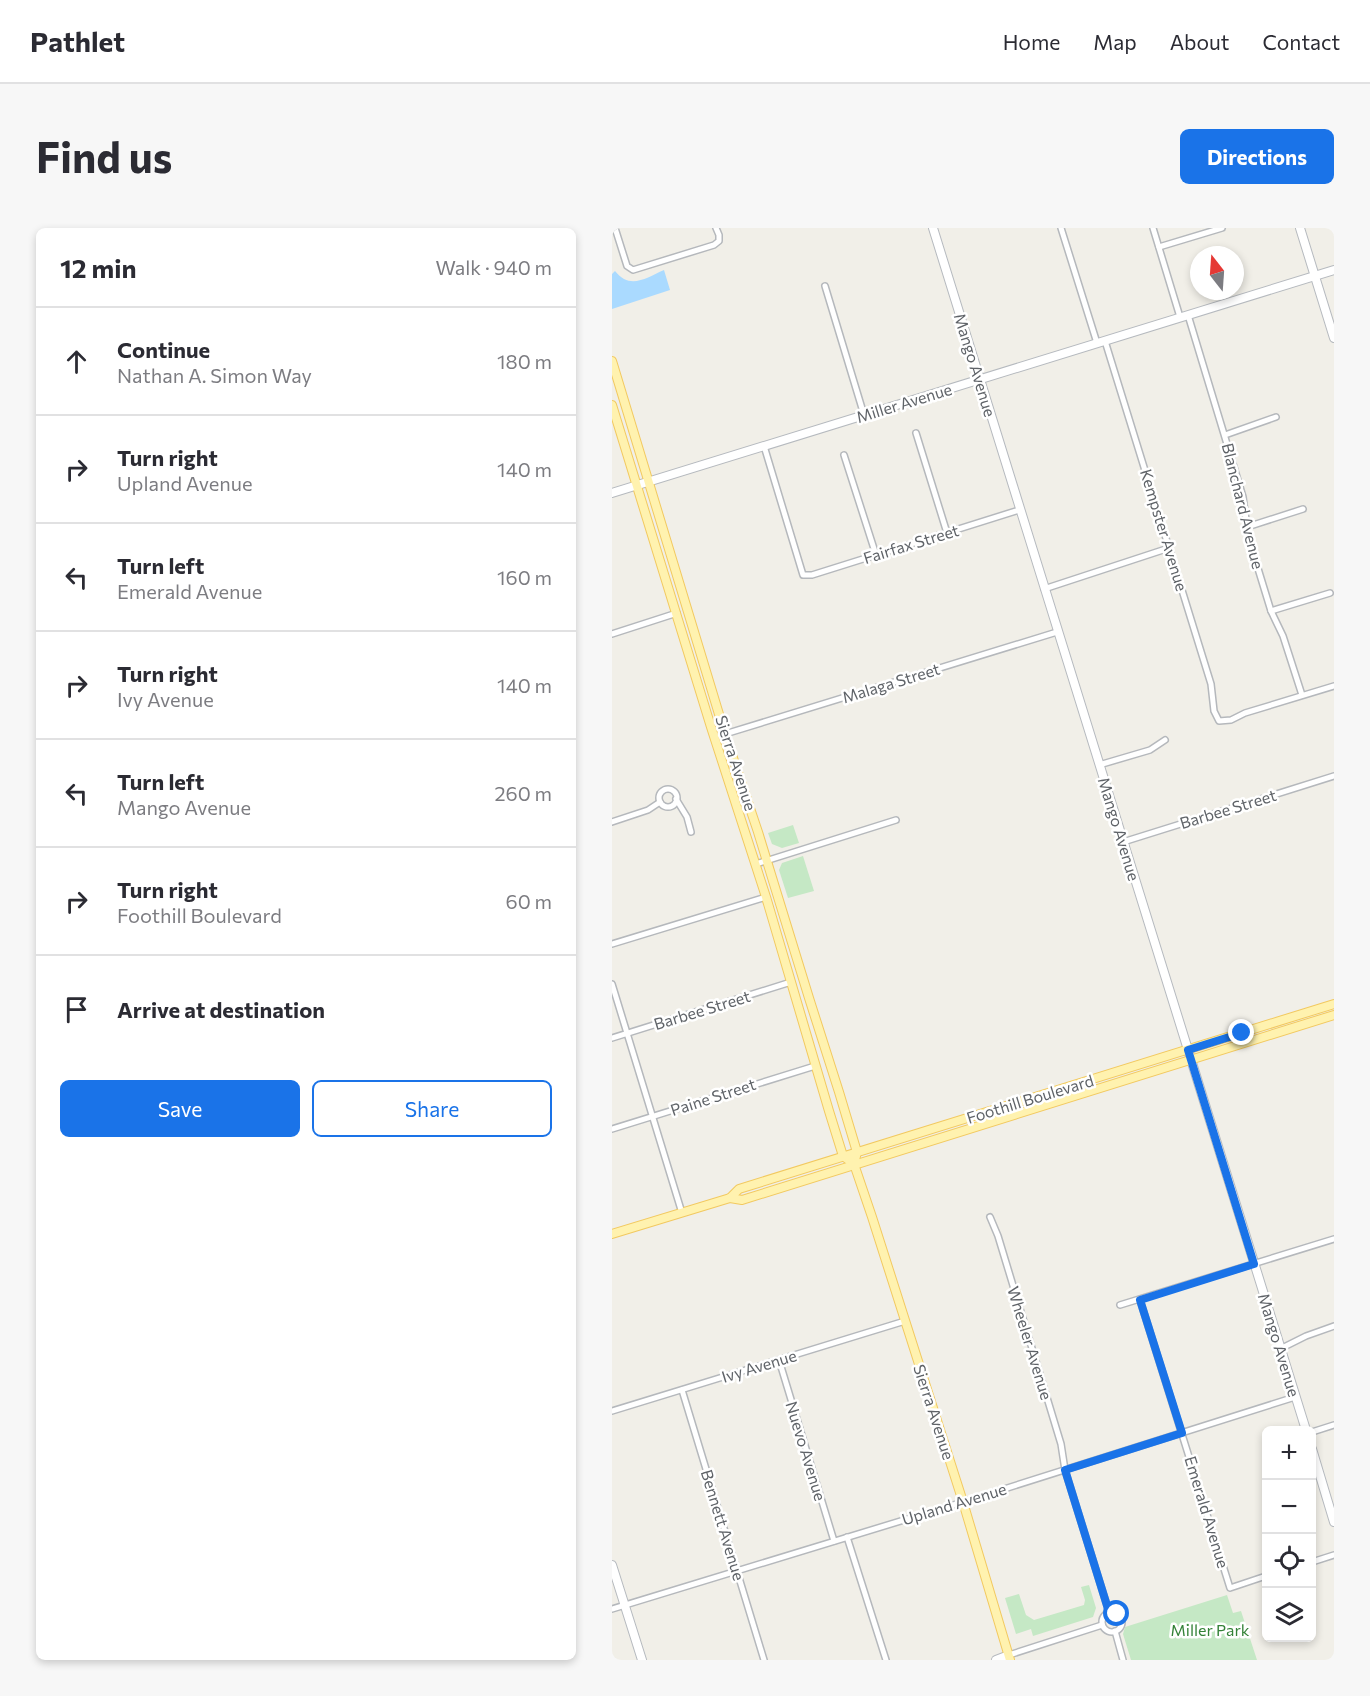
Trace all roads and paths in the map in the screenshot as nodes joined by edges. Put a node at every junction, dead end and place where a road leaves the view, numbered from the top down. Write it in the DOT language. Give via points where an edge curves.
graph roads {
  1 [pos="615,228"];
  2 [pos="716,228"];
  3 [pos="933,228"];
  4 [pos="1061,228"];
  5 [pos="1153,228"];
  6 [pos="1222,228"];
  7 [pos="1300,228"];
  8 [pos="1159,247"];
  9 [pos="1334,270"];
  10 [pos="1315,276"];
  11 [pos="825,286"];
  12 [pos="1184,316"];
  13 [pos="1334,338"];
  14 [pos="1101,342"];
  15 [pos="612,361"];
  16 [pos="979,380"];
  17 [pos="612,405"];
  18 [pos="864,415"];
  19 [pos="1276,417"];
  20 [pos="916,433"];
  21 [pos="1225,435"];
  22 [pos="764,446"];
  23 [pos="844,455"];
  24 [pos="649,482"];
  25 [pos="637,485"];
  26 [pos="612,494"];
  27 [pos="1303,509"];
  28 [pos="1019,510"];
  29 [pos="1247,527"];
  30 [pos="947,533"];
  31 [pos="1169,548"];
  32 [pos="876,555"];
  33 [pos="1044,589"];
  34 [pos="1330,593"];
  35 [pos="1271,611"];
  36 [pos="677,613"];
  37 [pos="1057,632"];
  38 [pos="612,634"];
  39 [pos="1334,686"];
  40 [pos="1302,695"];
  41 [pos="725,734"];
  42 [pos="1165,740"];
  43 [pos="1099,765"];
  44 [pos="1334,776"];
  45 [pos="676,799"];
  46 [pos="660,802"];
  47 [pos="896,820"];
  48 [pos="612,822"];
  49 [pos="692,832"];
  50 [pos="1123,842"];
  51 [pos="767,860"];
  52 [pos="756,864"];
  53 [pos="766,897"];
  54 [pos="612,944"];
  55 [pos="791,982"];
  56 [pos="612,984"];
  57 [pos="1334,1004"];
  58 [pos="1334,1015"];
  59 [pos="627,1033"];
  60 [pos="612,1038"];
  61 [pos="1188,1050"];
  62 [pos="1191,1059"];
  63 [pos="815,1066"];
  64 [pos="653,1117"];
  65 [pos="612,1129"];
  66 [pos="856,1152"];
  67 [pos="843,1156"];
  68 [pos="854,1164"];
  69 [pos="730,1197"];
  70 [pos="682,1213"];
  71 [pos="990,1217"];
  72 [pos="612,1234"];
  73 [pos="1334,1239"];
  74 [pos="1254,1264"];
  75 [pos="1140,1300"];
  76 [pos="1120,1305"];
  77 [pos="905,1321"];
  78 [pos="1334,1326"];
  79 [pos="1280,1349"];
  80 [pos="779,1360"];
  81 [pos="682,1390"];
  82 [pos="1295,1397"];
  83 [pos="612,1411"];
  84 [pos="1334,1425"];
  85 [pos="1304,1426"];
  86 [pos="1316,1430"];
  87 [pos="1182,1433"];
  88 [pos="1316,1464"];
  89 [pos="1065,1470"];
  90 [pos="963,1502"];
  91 [pos="1334,1519"];
  92 [pos="847,1537"];
  93 [pos="834,1541"];
  94 [pos="1334,1555"];
  95 [pos="1316,1560"];
  96 [pos="612,1565"];
  97 [pos="737,1571"];
  98 [pos="1262,1577"];
  99 [pos="624,1605"];
  100 [pos="612,1609"];
  101 [pos="1109,1612"];
  102 [pos="1102,1625"];
  103 [pos="1115,1631"];
  104 [pos="1010,1658"];
  105 [pos="642,1660"];
  106 [pos="764,1660"];
  107 [pos="886,1660"];
  108 [pos="996,1660"];
  109 [pos="1124,1660"];
  1 -- 2 [label="street" via="627,266 633,270 714,245 719,241"];
  3 -- 16 [label="street, Mango Avenue"];
  4 -- 14 [label="street, Kempster Avenue"];
  5 -- 8 [label="street, Blanchard Avenue"];
  6 -- 8 [label="street"];
  7 -- 10 [label="street"];
  8 -- 12 [label="street, Blanchard Avenue"];
  9 -- 10 [label="street, Miller Avenue"];
  10 -- 12 [label="street, Miller Avenue"];
  10 -- 13 [label="street"];
  11 -- 18 [label="street"];
  12 -- 14 [label="street, Miller Avenue"];
  12 -- 21 [label="street, Blanchard Avenue"];
  14 -- 16 [label="street, Miller Avenue"];
  14 -- 31 [label="street, Kempster Avenue"];
  15 -- 24 [label="main road, Sierra Avenue"];
  16 -- 18 [label="street, Miller Avenue"];
  16 -- 28 [label="street, Mango Avenue"];
  17 -- 25 [label="main road, Sierra Avenue"];
  18 -- 22 [label="street, Miller Avenue"];
  19 -- 21 [label="street"];
  20 -- 30 [label="street"];
  21 -- 29 [label="street, Blanchard Avenue" via="1243,497"];
  22 -- 24 [label="street, Miller Avenue"];
  22 -- 32 [label="street, Fairfax Street" via="803,575"];
  23 -- 32 [label="street"];
  24 -- 25 [label="street, Miller Avenue"];
  24 -- 41 [label="main road, Sierra Avenue"];
  25 -- 26 [label="street, Miller Avenue"];
  25 -- 36 [label="main road, Sierra Avenue"];
  27 -- 29 [label="street"];
  28 -- 30 [label="street, Fairfax Street"];
  28 -- 33 [label="street, Mango Avenue"];
  29 -- 35 [label="street, Blanchard Avenue"];
  30 -- 32 [label="street, Fairfax Street"];
  31 -- 33 [label="street"];
  31 -- 40 [label="street, Kempster Avenue" via="1219,721"];
  33 -- 37 [label="street, Mango Avenue"];
  34 -- 35 [label="street"];
  35 -- 40 [label="street, Blanchard Avenue"];
  36 -- 38 [label="street"];
  36 -- 52 [label="main road, Sierra Avenue"];
  37 -- 41 [label="street, Malaga Street"];
  37 -- 43 [label="street, Mango Avenue"];
  39 -- 40 [label="street"];
  41 -- 51 [label="main road, Sierra Avenue"];
  42 -- 43 [label="street" via="1150,750"];
  43 -- 50 [label="street, Mango Avenue"];
  44 -- 50 [label="street, Barbee Street"];
  45 -- 46 [label="street" via="669,806"];
  45 -- 46 [label="street" via="674,792 666,790 660,795"];
  45 -- 49 [label="street"];
  46 -- 48 [label="street"];
  47 -- 51 [label="street"];
  50 -- 61 [label="street, Mango Avenue"];
  51 -- 52 [label="street"];
  51 -- 66 [label="main road, Sierra Avenue"];
  52 -- 53 [label="main road, Sierra Avenue"];
  53 -- 54 [label="street"];
  53 -- 55 [label="main road, Sierra Avenue"];
  55 -- 59 [label="street, Barbee Street"];
  55 -- 63 [label="main road, Sierra Avenue"];
  56 -- 59 [label="street"];
  57 -- 61 [label="main road, Foothill Boulevard"];
  58 -- 62 [label="main road, Foothill Boulevard"];
  59 -- 60 [label="street, Barbee Street"];
  59 -- 64 [label="street"];
  61 -- 62 [label="street, Mango Avenue"];
  61 -- 66 [label="main road, Foothill Boulevard"];
  62 -- 68 [label="main road, Foothill Boulevard"];
  62 -- 74 [label="street, Mango Avenue"];
  63 -- 64 [label="street, Paine Street"];
  63 -- 67 [label="main road, Sierra Avenue"];
  64 -- 65 [label="street, Paine Street"];
  64 -- 70 [label="street"];
  66 -- 67 [label="main road, Foothill Boulevard"];
  66 -- 68 [label="main road, Sierra Avenue"];
  67 -- 68 [label="main road"];
  67 -- 69 [label="main road, Foothill Boulevard" via="739,1189"];
  68 -- 69 [label="main road, Foothill Boulevard" via="742,1200"];
  68 -- 77 [label="main road, Sierra Avenue"];
  69 -- 70 [label="main road, Foothill Boulevard"];
  70 -- 72 [label="main road, Foothill Boulevard"];
  71 -- 89 [label="street, Wheeler Avenue" via="1061,1444"];
  73 -- 74 [label="street"];
  74 -- 75 [label="street"];
  74 -- 79 [label="street, Mango Avenue"];
  75 -- 76 [label="street"];
  75 -- 87 [label="street, Emerald Avenue"];
  77 -- 80 [label="street, Ivy Avenue"];
  77 -- 90 [label="main road, Sierra Avenue"];
  78 -- 79 [label="street"];
  79 -- 82 [label="street, Mango Avenue"];
  80 -- 81 [label="street, Ivy Avenue"];
  80 -- 93 [label="street, Nuevo Avenue"];
  81 -- 83 [label="street, Ivy Avenue"];
  81 -- 97 [label="street, Bennett Avenue"];
  82 -- 85 [label="street, Mango Avenue"];
  82 -- 87 [label="street, Upland Avenue"];
  84 -- 86 [label="street"];
  87 -- 89 [label="street, Upland Avenue"];
  87 -- 98 [label="street, Emerald Avenue" via="1230,1588"];
  88 -- 91 [label="street"];
  89 -- 90 [label="street, Upland Avenue"];
  89 -- 101 [label="street, Wheeler Avenue"];
  90 -- 92 [label="street, Upland Avenue"];
  90 -- 104 [label="main road, Sierra Avenue"];
  92 -- 93 [label="street, Upland Avenue"];
  92 -- 107 [label="street"];
  93 -- 97 [label="street, Upland Avenue"];
  94 -- 95 [label="street"];
  96 -- 99 [label="street"];
  97 -- 99 [label="street, Upland Avenue"];
  97 -- 106 [label="street, Bennett Avenue"];
  99 -- 100 [label="street, Upland Avenue"];
  99 -- 105 [label="street"];
  101 -- 102 [label="street" via="1102,1618"];
  101 -- 103 [label="street" via="1121,1618"];
  102 -- 103 [label="street"];
  102 -- 104 [label="street"];
  103 -- 109 [label="street"];
  104 -- 108 [label="street"];
}
